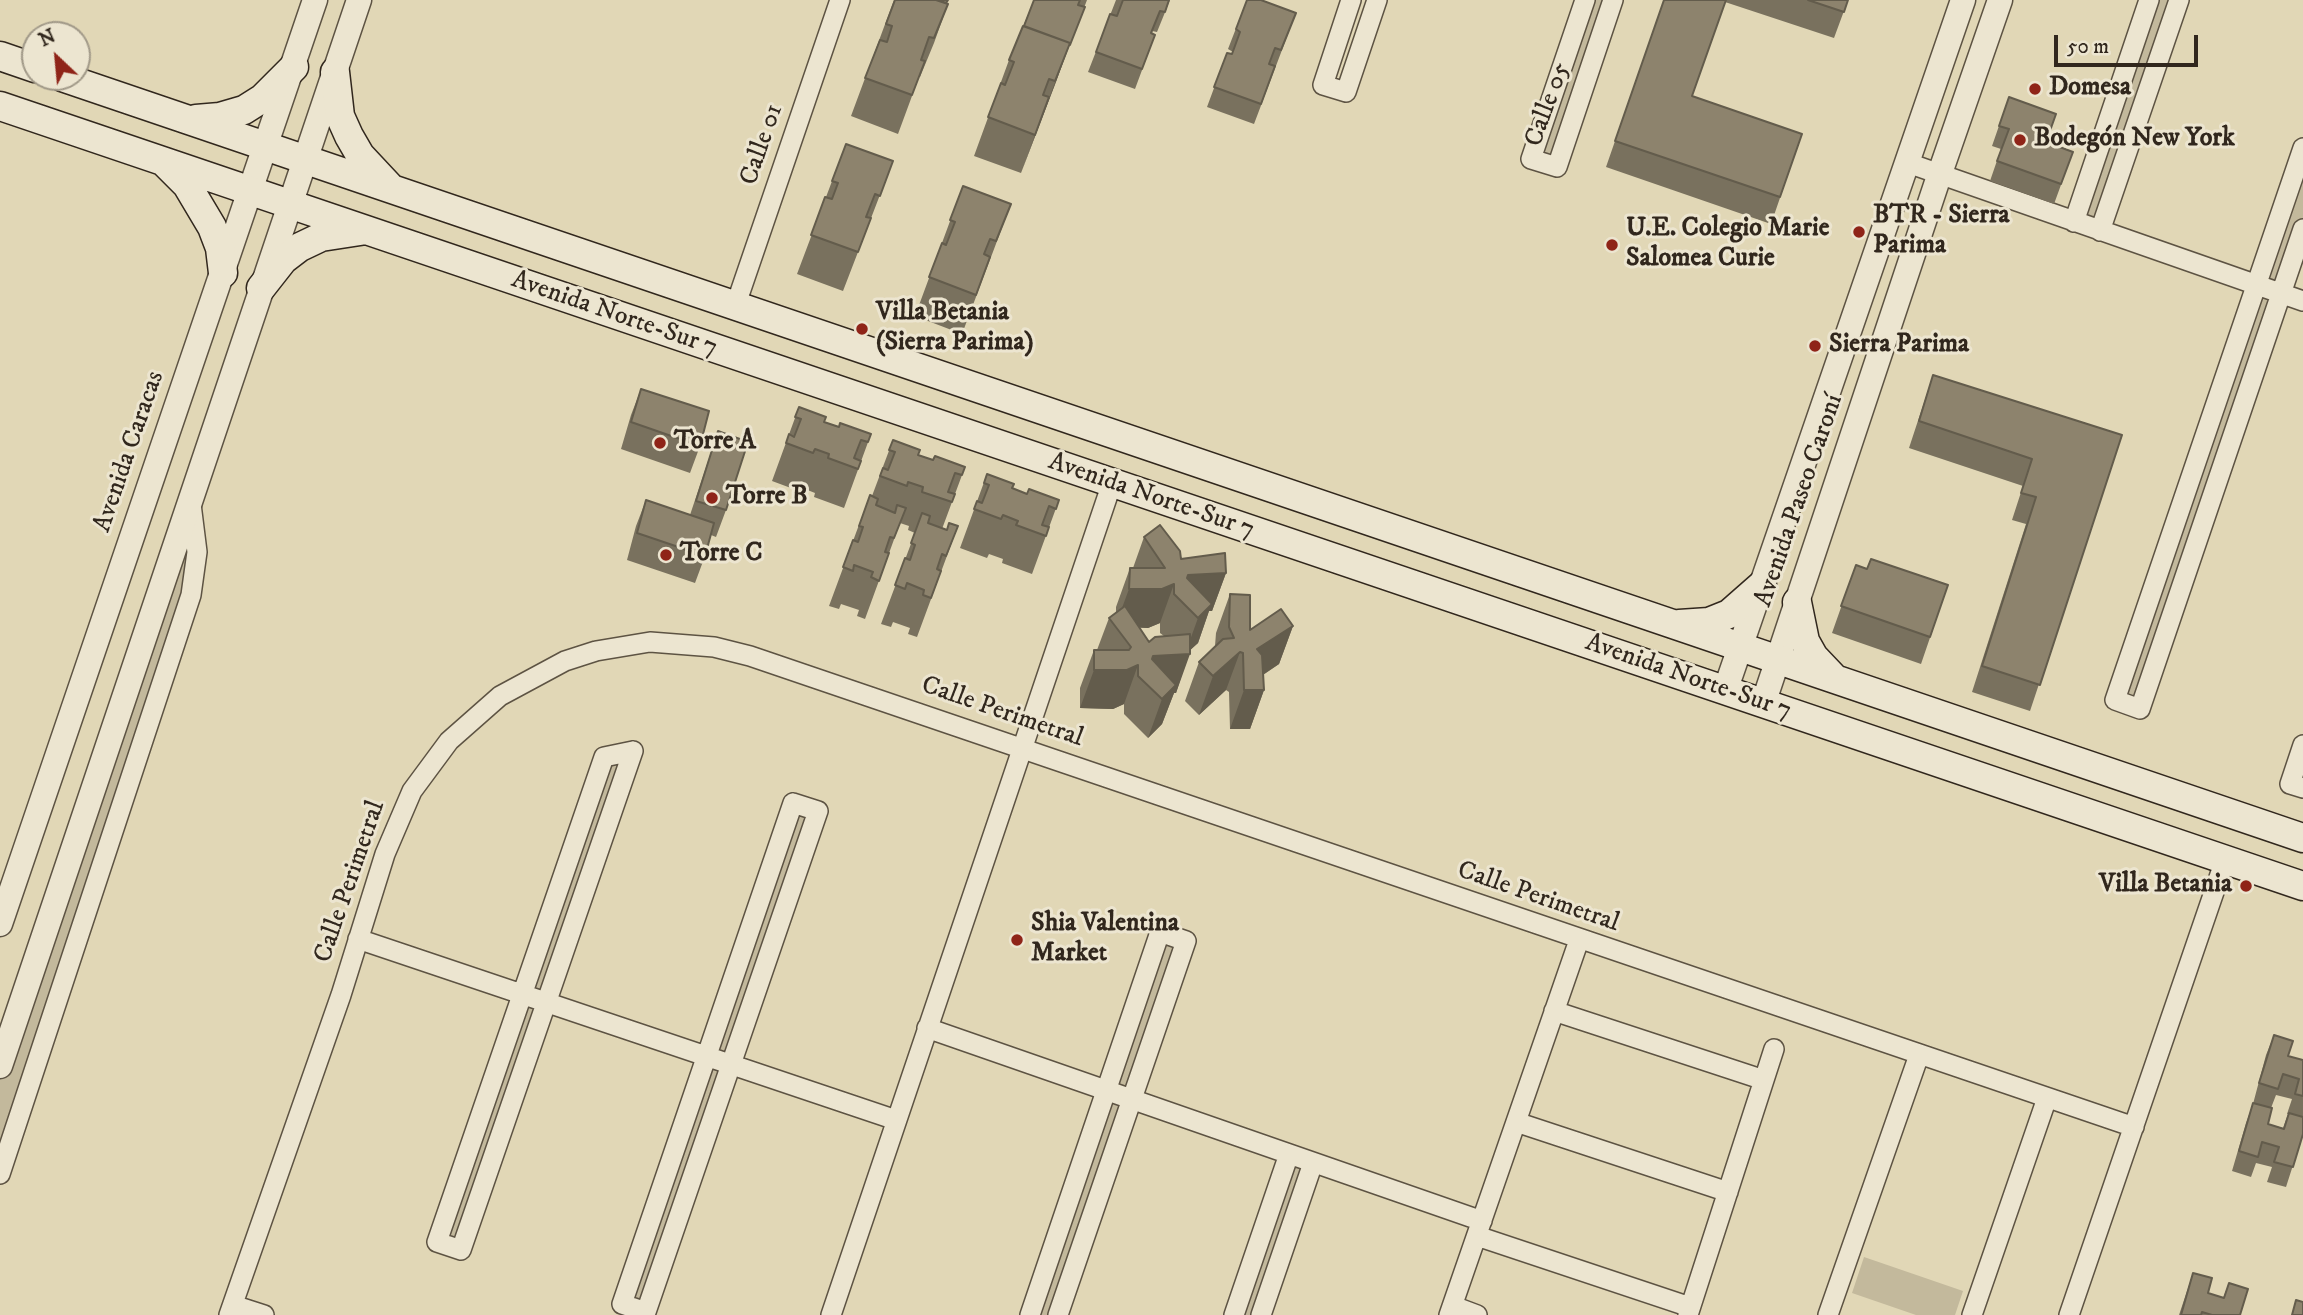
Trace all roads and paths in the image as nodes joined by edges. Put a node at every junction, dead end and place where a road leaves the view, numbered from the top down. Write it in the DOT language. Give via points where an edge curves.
graph roads {
  1 [pos="315,0"];
  2 [pos="359,0"];
  3 [pos="840,0"];
  4 [pos="1351,0"];
  5 [pos="1377,0"];
  6 [pos="1585,0"];
  7 [pos="1613,0"];
  8 [pos="1963,0"];
  9 [pos="2000,0"];
  10 [pos="2149,0"];
  11 [pos="2179,0"];
  12 [pos="0,56"];
  13 [pos="21,63"];
  14 [pos="294,67"];
  15 [pos="335,72"];
  16 [pos="91,87"];
  17 [pos="0,106"];
  18 [pos="187,120"];
  19 [pos="267,146"];
  20 [pos="2303,148"];
  21 [pos="305,159"];
  22 [pos="164,162"];
  23 [pos="1908,163"];
  24 [pos="1938,176"];
  25 [pos="393,190"];
  26 [pos="252,192"];
  27 [pos="289,204"];
  28 [pos="2074,222"];
  29 [pos="2303,229"];
  30 [pos="369,231"];
  31 [pos="2100,231"];
  32 [pos="223,273"];
  33 [pos="2256,285"];
  34 [pos="261,288"];
  35 [pos="2281,293"];
  36 [pos="2303,301"];
  37 [pos="735,306"];
  38 [pos="1112,484"];
  39 [pos="190,500"];
  40 [pos="1762,585"];
  41 [pos="1797,602"];
  42 [pos="1671,624"];
  43 [pos="1740,647"];
  44 [pos="1778,659"];
  45 [pos="1835,679"];
  46 [pos="1726,691"];
  47 [pos="1763,704"];
  48 [pos="2303,745"];
  49 [pos="1023,747"];
  50 [pos="2303,788"];
  51 [pos="2303,838"];
  52 [pos="2225,860"];
  53 [pos="2303,886"];
  54 [pos="0,924"];
  55 [pos="358,939"];
  56 [pos="1579,940"];
  57 [pos="521,994"];
  58 [pos="546,1002"];
  59 [pos="1554,1011"];
  60 [pos="927,1028"];
  61 [pos="1774,1049"];
  62 [pos="1919,1055"];
  63 [pos="706,1056"];
  64 [pos="731,1065"];
  65 [pos="0,1066"];
  66 [pos="1764,1080"];
  67 [pos="1107,1091"];
  68 [pos="2047,1098"];
  69 [pos="1132,1100"];
  70 [pos="896,1120"];
  71 [pos="1516,1122"];
  72 [pos="2134,1127"];
  73 [pos="1289,1154"];
  74 [pos="1313,1163"];
  75 [pos="0,1174"];
  76 [pos="1728,1192"];
  77 [pos="1479,1228"];
  78 [pos="231,1310"];
  79 [pos="1451,1311"];
  80 [pos="1689,1311"];
  81 [pos="264,1315"];
  82 [pos="831,1315"];
  83 [pos="1030,1315"];
  84 [pos="1058,1315"];
  85 [pos="1234,1315"];
  86 [pos="1261,1315"];
  87 [pos="1477,1315"];
  88 [pos="1828,1315"];
  89 [pos="1972,1315"];
  90 [pos="2069,1315"];
  1 -- 14 [label="street, Avenida Caracas"];
  2 -- 15 [label="street"];
  3 -- 37 [label="street, Calle 01"];
  4 -- 5 [label="street" via="1324,85 1346,92"];
  6 -- 7 [label="street, Calle 05" via="1531,159 1557,167"];
  8 -- 23 [label="street, Avenida Paseo Caroní"];
  9 -- 24 [label="street, Avenida Paseo Caroní"];
  10 -- 28 [label="street"];
  11 -- 31 [label="street"];
  12 -- 13 [label="main road"];
  14 -- 18 [label="main road" via="244,110"];
  14 -- 19 [label="street, Avenida Caracas"];
  15 -- 21 [label="street"];
  15 -- 25 [label="main road" via="340,116 349,136 373,172"];
  16 -- 18 [label="main road, Avenida Norte-Sur 7"];
  17 -- 22 [label="main road, Avenida Norte-Sur 7"];
  18 -- 19 [label="main road, Avenida Norte-Sur 7"];
  19 -- 21 [label="main road, Avenida Norte-Sur 7"];
  19 -- 26 [label="street, Avenida Caracas"];
  20 -- 33 [label="street"];
  21 -- 25 [label="main road, Avenida Norte-Sur 7"];
  21 -- 27 [label="street"];
  22 -- 26 [label="main road, Avenida Norte-Sur 7"];
  22 -- 32 [label="main road" via="187,185 212,227"];
  23 -- 24 [label="street"];
  23 -- 40 [label="street, Avenida Paseo Caroní"];
  24 -- 28 [label="street"];
  24 -- 41 [label="street, Avenida Paseo Caroní"];
  25 -- 37 [label="main road, Avenida Norte-Sur 7"];
  26 -- 27 [label="main road, Avenida Norte-Sur 7"];
  26 -- 32 [label="street, Avenida Caracas"];
  27 -- 30 [label="main road, Avenida Norte-Sur 7"];
  27 -- 34 [label="street"];
  28 -- 31 [label="street"];
  29 -- 35 [label="street"];
  30 -- 34 [label="main road" via="321,237 300,247"];
  30 -- 38 [label="main road, Avenida Norte-Sur 7"];
  31 -- 33 [label="street"];
  32 -- 54 [label="street, Avenida Caracas"];
  33 -- 35 [label="street"];
  33 -- 35 [label="street" via="2115,700 2140,709"];
  34 -- 39 [label="street"];
  35 -- 36 [label="street"];
  37 -- 42 [label="main road, Avenida Norte-Sur 7"];
  38 -- 46 [label="main road, Avenida Norte-Sur 7"];
  38 -- 49 [label="street"];
  39 -- 65 [label="street"];
  39 -- 75 [label="street" via="197,552 191,595"];
  40 -- 42 [label="main road" via="1729,614 1709,622"];
  40 -- 43 [label="street, Avenida Paseo Caroní"];
  41 -- 44 [label="street, Avenida Paseo Caroní"];
  41 -- 45 [label="main road" via="1809,649"];
  42 -- 43 [label="main road, Avenida Norte-Sur 7"];
  43 -- 44 [label="main road, Avenida Norte-Sur 7"];
  43 -- 46 [label="street, Avenida Paseo Caroní"];
  44 -- 45 [label="main road, Avenida Norte-Sur 7"];
  44 -- 47 [label="street, Avenida Paseo Caroní"];
  45 -- 51 [label="main road, Avenida Norte-Sur 7"];
  46 -- 47 [label="main road, Avenida Norte-Sur 7"];
  47 -- 52 [label="main road, Avenida Norte-Sur 7"];
  48 -- 50 [label="street" via="2290,784"];
  49 -- 55 [label="street, Calle Perimetral" via="714,647 650,642 596,651 565,661 500,696 429,765 398,817"];
  49 -- 56 [label="street, Calle Perimetral"];
  49 -- 60 [label="street"];
  52 -- 53 [label="main road, Avenida Norte-Sur 7"];
  52 -- 72 [label="street"];
  55 -- 57 [label="street"];
  55 -- 78 [label="street, Calle Perimetral"];
  56 -- 59 [label="street"];
  56 -- 62 [label="street, Calle Perimetral"];
  57 -- 58 [label="street"];
  57 -- 58 [label="street" via="604,757 633,751"];
  57 -- 58 [label="street" via="436,1242 461,1250"];
  58 -- 63 [label="street"];
  59 -- 66 [label="street"];
  59 -- 71 [label="street"];
  60 -- 67 [label="street"];
  60 -- 70 [label="street"];
  61 -- 66 [label="street"];
  62 -- 68 [label="street, Calle Perimetral"];
  62 -- 88 [label="street"];
  63 -- 64 [label="street"];
  63 -- 64 [label="street" via="622,1304 646,1312"];
  63 -- 64 [label="street" via="793,803 818,811"];
  64 -- 70 [label="street"];
  66 -- 76 [label="street"];
  67 -- 69 [label="street"];
  67 -- 69 [label="street" via="1160,932 1186,941"];
  67 -- 83 [label="street"];
  68 -- 72 [label="street, Calle Perimetral"];
  68 -- 89 [label="street"];
  69 -- 73 [label="street"];
  69 -- 84 [label="street"];
  70 -- 82 [label="street"];
  71 -- 76 [label="street"];
  71 -- 77 [label="street"];
  72 -- 90 [label="street"];
  73 -- 74 [label="street"];
  73 -- 85 [label="street"];
  74 -- 77 [label="street"];
  74 -- 86 [label="street"];
  76 -- 80 [label="street"];
  77 -- 79 [label="street"];
  77 -- 80 [label="street"];
  78 -- 81 [label="street"];
  79 -- 87 [label="street"];
}
